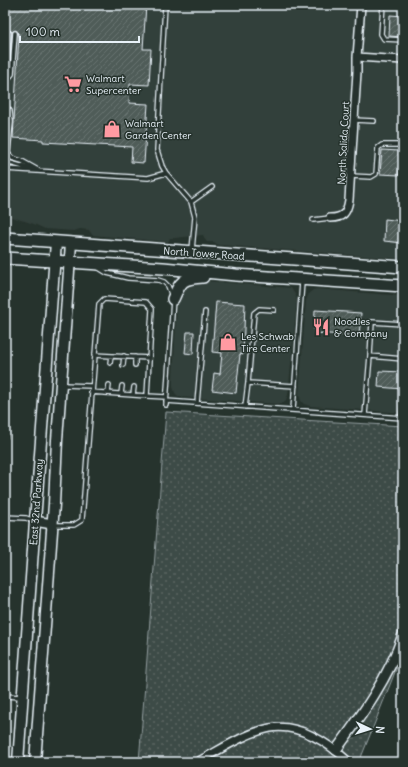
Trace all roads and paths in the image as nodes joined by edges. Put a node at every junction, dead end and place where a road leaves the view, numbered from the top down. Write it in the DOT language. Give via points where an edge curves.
graph roads {
  1 [pos="164,5"];
  2 [pos="361,5"];
  3 [pos="383,5"];
  4 [pos="9,33"];
  5 [pos="15,33"];
  6 [pos="403,40"];
  7 [pos="357,57"];
  8 [pos="403,60"];
  9 [pos="5,75"];
  10 [pos="5,82"];
  11 [pos="5,105"];
  12 [pos="5,112"];
  13 [pos="354,120"];
  14 [pos="374,121"];
  15 [pos="5,129"];
  16 [pos="402,145"];
  17 [pos="5,156"];
  18 [pos="5,166"];
  19 [pos="5,169"];
  20 [pos="11,169"];
  21 [pos="41,171"];
  22 [pos="166,173"];
  23 [pos="351,176"];
  24 [pos="212,187"];
  25 [pos="191,202"];
  26 [pos="330,218"];
  27 [pos="313,220"];
  28 [pos="5,238"];
  29 [pos="56,242"];
  30 [pos="71,243"];
  31 [pos="192,252"];
  32 [pos="5,258"];
  33 [pos="54,262"];
  34 [pos="70,263"];
  35 [pos="93,264"];
  36 [pos="403,267"];
  37 [pos="236,275"];
  38 [pos="303,279"];
  39 [pos="403,286"];
  40 [pos="173,299"];
  41 [pos="274,310"];
  42 [pos="204,312"];
  43 [pos="403,324"];
  44 [pos="94,355"];
  45 [pos="111,356"];
  46 [pos="124,356"];
  47 [pos="370,356"];
  48 [pos="135,357"];
  49 [pos="149,358"];
  50 [pos="403,359"];
  51 [pos="110,364"];
  52 [pos="123,365"];
  53 [pos="135,365"];
  54 [pos="248,383"];
  55 [pos="61,385"];
  56 [pos="109,385"];
  57 [pos="92,386"];
  58 [pos="122,386"];
  59 [pos="295,386"];
  60 [pos="134,387"];
  61 [pos="91,392"];
  62 [pos="108,393"];
  63 [pos="121,394"];
  64 [pos="133,395"];
  65 [pos="147,396"];
  66 [pos="166,401"];
  67 [pos="403,402"];
  68 [pos="198,403"];
  69 [pos="245,407"];
  70 [pos="293,410"];
  71 [pos="365,415"];
  72 [pos="402,418"];
  73 [pos="5,429"];
  74 [pos="5,437"];
  75 [pos="5,517"];
  76 [pos="35,521"];
  77 [pos="52,524"];
  78 [pos="403,635"];
  79 [pos="5,696"];
  80 [pos="22,697"];
  81 [pos="336,750"];
  82 [pos="18,762"];
  83 [pos="35,762"];
  84 [pos="198,762"];
  85 [pos="348,762"];
  1 -- 22 [label="lane" via="157,150"];
  2 -- 7 [label="street, North Salida Court"];
  3 -- 6 [label="lane" via="381,34 384,39"];
  4 -- 9 [label="lane"];
  5 -- 10 [label="lane" via="12,74"];
  7 -- 8 [label="street"];
  7 -- 13 [label="street, North Salida Court"];
  11 -- 21 [label="lane" via="10,111 11,122 8,153 12,158"];
  12 -- 15 [label="lane"];
  13 -- 14 [label="lane"];
  13 -- 23 [label="street, North Salida Court"];
  16 -- 23 [label="lane" via="382,144 378,148 376,174 371,177"];
  17 -- 21 [label="lane" via="10,163"];
  18 -- 20 [label="lane"];
  19 -- 20 [label="lane"];
  20 -- 21 [label="lane"];
  21 -- 22 [label="lane" via="148,178"];
  22 -- 25 [label="lane"];
  23 -- 26 [label="street, North Salida Court" via="348,206 341,216"];
  24 -- 25 [label="lane"];
  25 -- 31 [label="lane" via="195,217"];
  26 -- 27 [label="lane"];
  28 -- 29 [label="main road, North Tower Road"];
  29 -- 30 [label="main road, North Tower Road"];
  29 -- 33 [label="main road, East 32nd Parkway"];
  30 -- 31 [label="main road, North Tower Road"];
  30 -- 34 [label="main road, East 32nd Parkway"];
  31 -- 36 [label="main road, North Tower Road"];
  32 -- 33 [label="main road, North Tower Road"];
  33 -- 34 [label="main road, North Tower Road"];
  33 -- 76 [label="main road, East 32nd Parkway"];
  34 -- 35 [label="main road, North Tower Road"];
  34 -- 55 [label="main road, East 32nd Parkway"];
  35 -- 37 [label="main road, North Tower Road"];
  35 -- 40 [label="lane" via="107,273 164,282"];
  37 -- 38 [label="main road, North Tower Road"];
  37 -- 40 [label="main road" via="186,280 180,284"];
  38 -- 39 [label="main road, North Tower Road"];
  38 -- 59 [label="lane"];
  40 -- 66 [label="lane"];
  41 -- 54 [label="lane" via="259,309 254,313"];
  42 -- 68 [label="lane"];
  43 -- 47 [label="lane" via="372,322"];
  44 -- 45 [label="lane"];
  44 -- 49 [label="lane" via="99,304 104,299 146,302 152,309"];
  44 -- 57 [label="lane"];
  45 -- 46 [label="lane"];
  45 -- 51 [label="lane"];
  46 -- 48 [label="lane"];
  46 -- 52 [label="lane"];
  47 -- 50 [label="lane"];
  47 -- 71 [label="lane"];
  48 -- 49 [label="lane"];
  48 -- 53 [label="lane"];
  49 -- 65 [label="lane"];
  54 -- 59 [label="lane"];
  54 -- 69 [label="lane"];
  55 -- 57 [label="lane"];
  55 -- 77 [label="main road, East 32nd Parkway"];
  56 -- 62 [label="lane"];
  57 -- 61 [label="lane"];
  58 -- 63 [label="lane"];
  59 -- 70 [label="lane"];
  60 -- 64 [label="lane"];
  61 -- 62 [label="lane"];
  61 -- 77 [label="lane" via="82,520 74,525"];
  62 -- 63 [label="lane"];
  63 -- 64 [label="lane"];
  64 -- 65 [label="lane"];
  65 -- 66 [label="lane"];
  66 -- 68 [label="lane"];
  67 -- 72 [label="lane"];
  68 -- 69 [label="lane"];
  69 -- 70 [label="lane"];
  70 -- 71 [label="lane"];
  71 -- 72 [label="lane"];
  73 -- 74 [label="lane"];
  75 -- 76 [label="lane"];
  76 -- 77 [label="street"];
  76 -- 80 [label="main road, East 32nd Parkway"];
  77 -- 83 [label="main road, East 32nd Parkway"];
  78 -- 81 [label="street" via="394,658 367,708"];
  79 -- 80 [label="lane"];
  80 -- 82 [label="main road, East 32nd Parkway"];
  81 -- 84 [label="street" via="301,731 272,728 246,736"];
  81 -- 85 [label="street"];
}
